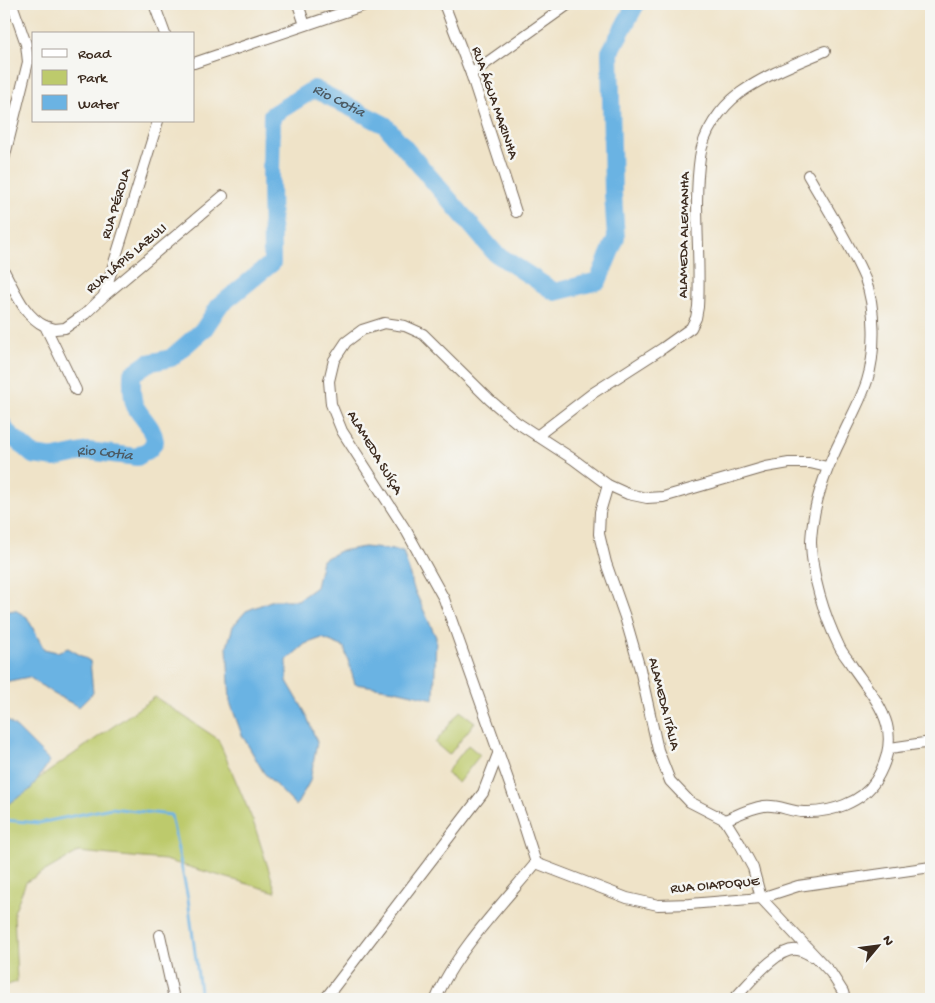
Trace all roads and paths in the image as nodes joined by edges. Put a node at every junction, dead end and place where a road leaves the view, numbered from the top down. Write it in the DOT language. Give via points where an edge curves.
graph roads {
  1 [pos="12,4"];
  2 [pos="154,4"];
  3 [pos="298,4"];
  4 [pos="368,4"];
  5 [pos="444,4"];
  6 [pos="569,4"];
  7 [pos="306,25"];
  8 [pos="164,32"];
  9 [pos="825,51"];
  10 [pos="195,63"];
  11 [pos="471,74"];
  12 [pos="158,122"];
  13 [pos="4,159"];
  14 [pos="808,175"];
  15 [pos="223,196"];
  16 [pos="516,212"];
  17 [pos="4,272"];
  18 [pos="104,296"];
  19 [pos="44,326"];
  20 [pos="76,390"];
  21 [pos="537,436"];
  22 [pos="828,467"];
  23 [pos="608,485"];
  24 [pos="931,742"];
  25 [pos="890,748"];
  26 [pos="498,754"];
  27 [pos="725,820"];
  28 [pos="536,864"];
  29 [pos="931,867"];
  30 [pos="761,898"];
  31 [pos="160,935"];
  32 [pos="817,959"];
  33 [pos="174,999"];
  34 [pos="325,999"];
  35 [pos="436,999"];
  36 [pos="734,999"];
  37 [pos="845,999"];
  1 -- 13 [label="street" via="26,44 28,62"];
  2 -- 8 [label="street"];
  3 -- 7 [label="street"];
  4 -- 7 [label="street"];
  5 -- 11 [label="street, RUA ÁGUA MARINHA"];
  6 -- 11 [label="street"];
  7 -- 10 [label="street"];
  9 -- 21 [label="street, ALAMEDA ALEMANHA" via="740,93 720,112 706,135 700,156 698,197 698,306 691,328 593,393"];
  11 -- 16 [label="street, RUA ÁGUA MARINHA"];
  12 -- 18 [label="street, RUA PÉROLA"];
  14 -- 22 [label="street" via="865,280 873,323 867,380"];
  15 -- 18 [label="street, RUA LÁPIS LAZULI"];
  17 -- 19 [label="street" via="28,314"];
  18 -- 19 [label="street, RUA LÁPIS LAZULI" via="65,328 55,330"];
  19 -- 20 [label="street"];
  21 -- 23 [label="street, ALAMEDA SUÍÇA"];
  21 -- 26 [label="street, ALAMEDA SUÍÇA" via="490,400 423,334 405,326 384,323 362,330 346,342 334,360 329,381 334,413 444,599"];
  22 -- 23 [label="street, ALAMEDA SUÍÇA" via="789,463 766,467 663,497 628,494"];
  22 -- 25 [label="street" via="818,493 811,542 817,585 840,648 876,698 884,715"];
  23 -- 27 [label="street, ALAMEDA ITÁLIA" via="600,512 599,534 640,669 658,750 670,781 690,802"];
  24 -- 25 [label="street"];
  25 -- 27 [label="street" via="876,781 857,800 820,812 765,806"];
  26 -- 28 [label="street, ALAMEDA SUÍÇA"];
  26 -- 34 [label="street" via="483,793"];
  27 -- 30 [label="street" via="752,868"];
  28 -- 30 [label="street, RUA OIAPOQUE" via="627,898 658,905"];
  28 -- 35 [label="street" via="479,931 443,983"];
  29 -- 30 [label="street, RUA OIAPOQUE" via="798,886"];
  30 -- 32 [label="street"];
  31 -- 33 [label="street"];
  32 -- 36 [label="street" via="797,950 788,950 777,956"];
  32 -- 37 [label="street" via="831,973"];
}
